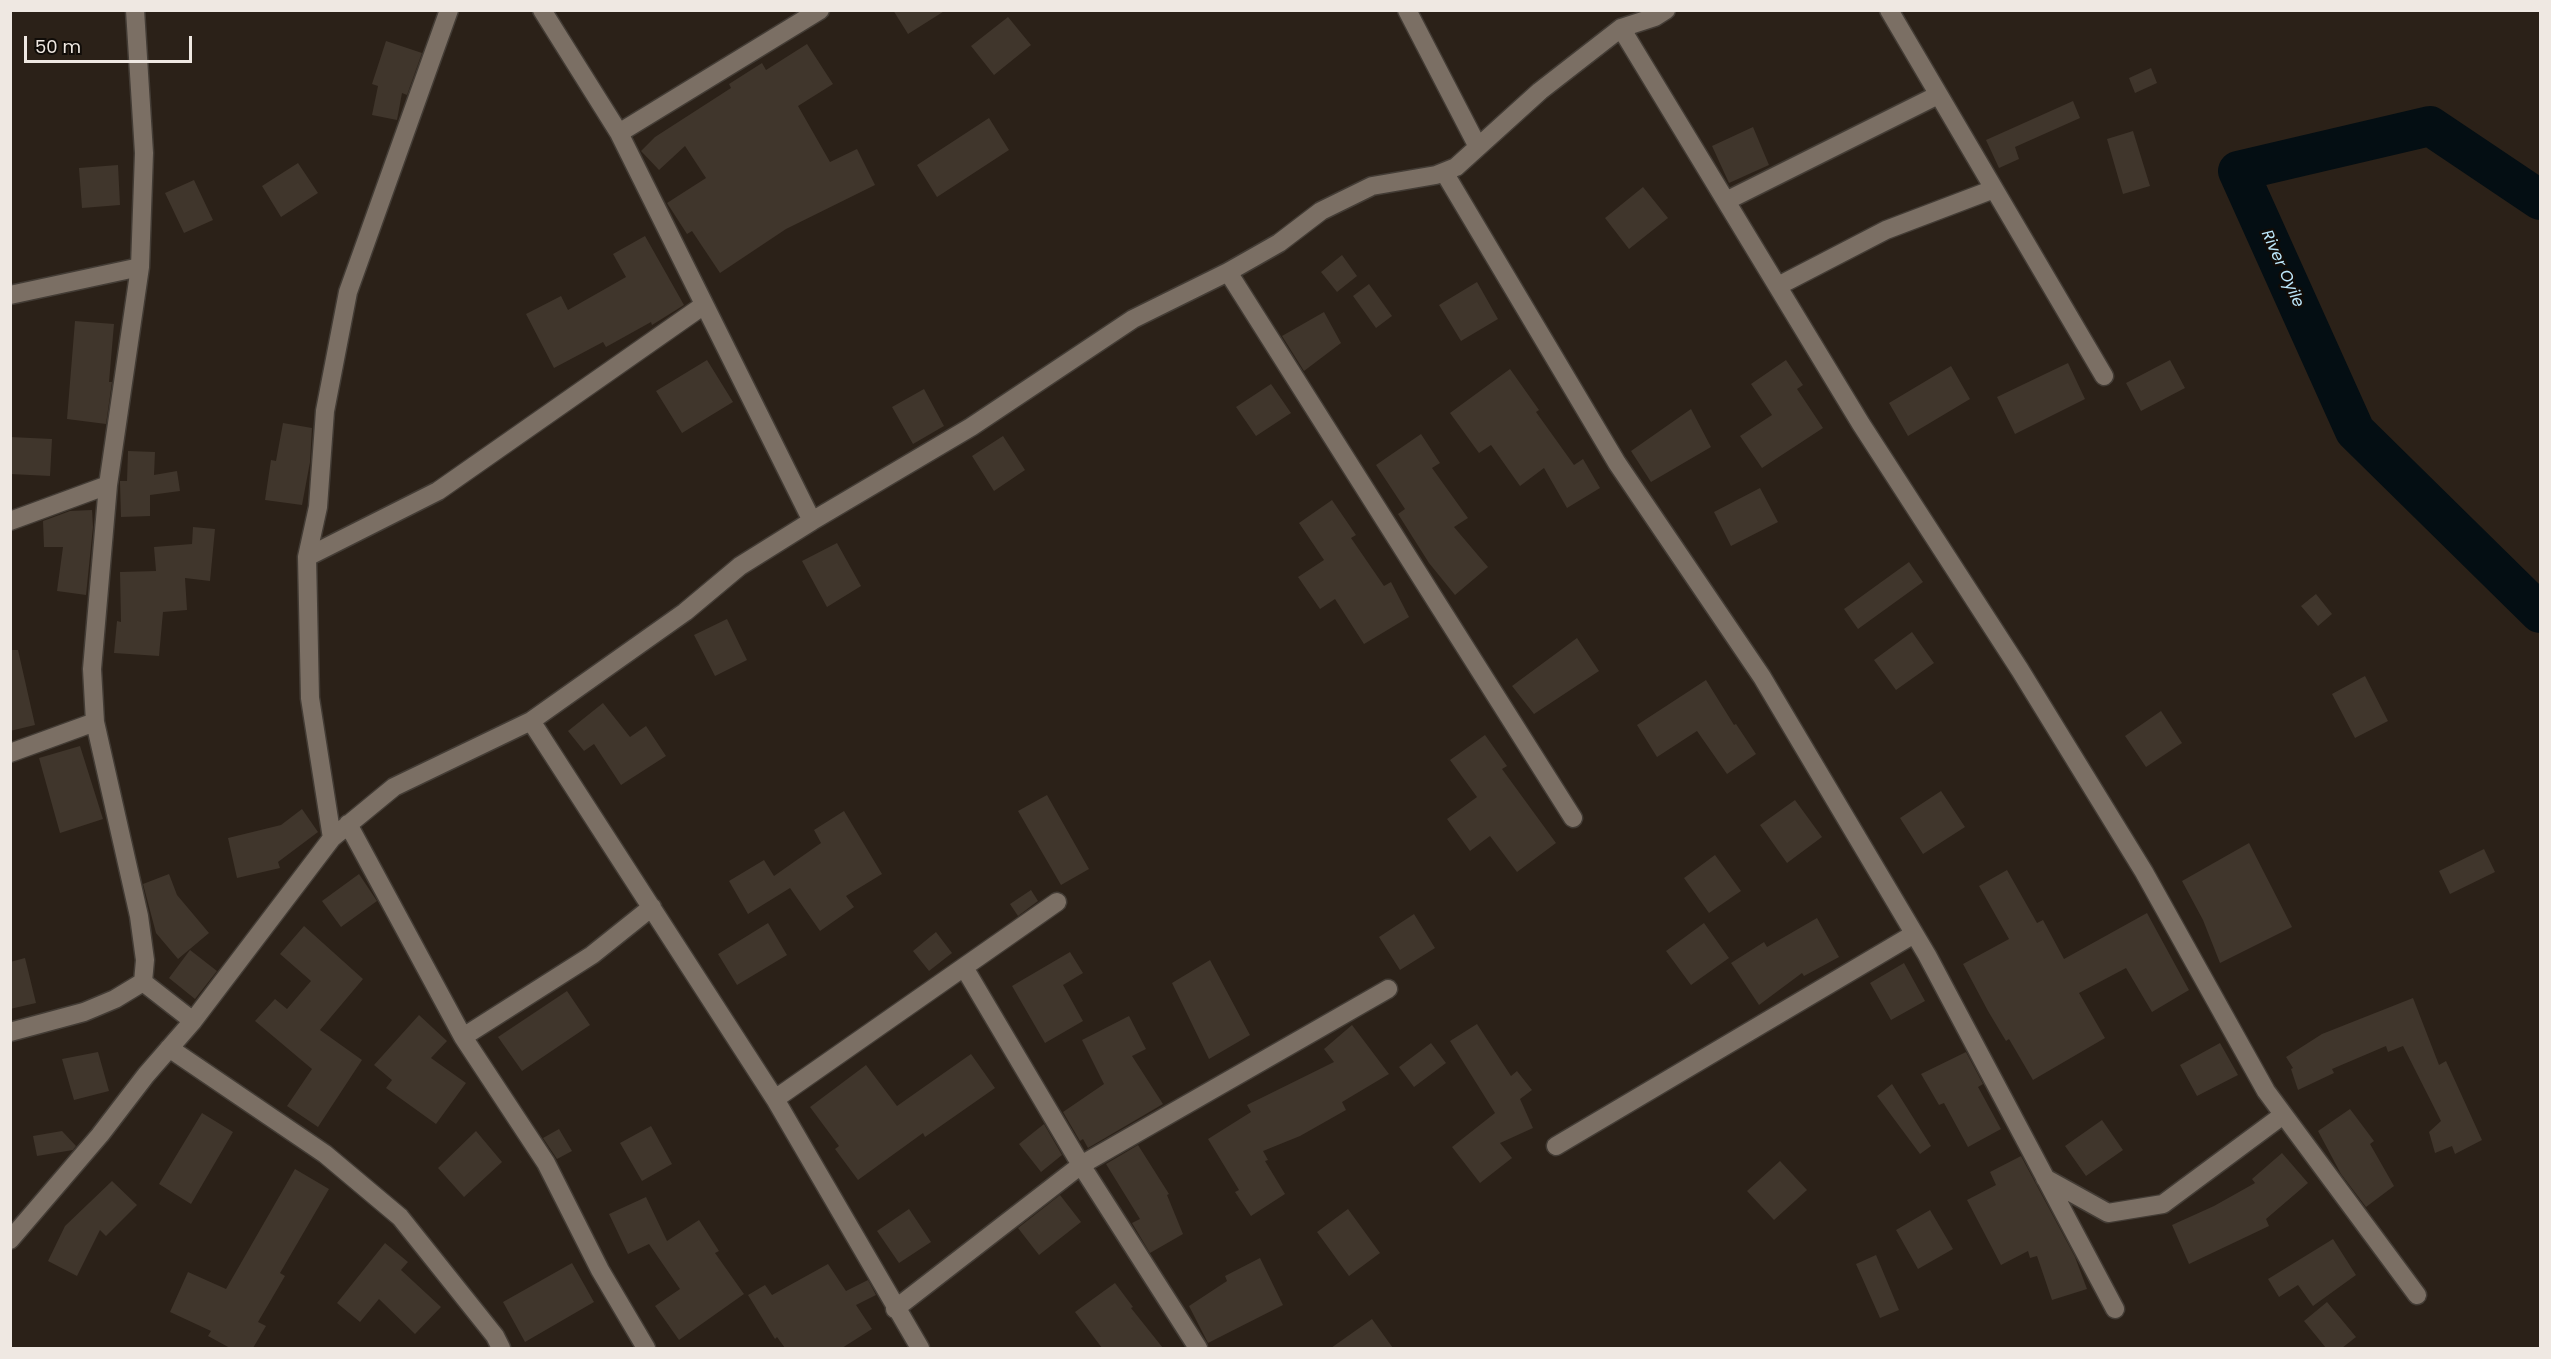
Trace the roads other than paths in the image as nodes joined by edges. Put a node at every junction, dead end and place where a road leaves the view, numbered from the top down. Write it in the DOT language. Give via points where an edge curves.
graph roads {
  1 [pos="135,10"];
  2 [pos="449,10"];
  3 [pos="542,10"];
  4 [pos="820,10"];
  5 [pos="1407,10"];
  6 [pos="1666,10"];
  7 [pos="1889,10"];
  8 [pos="1621,28"];
  9 [pos="1938,95"];
  10 [pos="619,133"];
  11 [pos="1478,147"];
  12 [pos="1444,172"];
  13 [pos="1994,189"];
  14 [pos="1726,201"];
  15 [pos="140,267"];
  16 [pos="1228,272"];
  17 [pos="1778,286"];
  18 [pos="10,295"];
  19 [pos="704,305"];
  20 [pos="2104,376"];
  21 [pos="108,485"];
  22 [pos="812,520"];
  23 [pos="10,521"];
  24 [pos="307,557"];
  25 [pos="531,721"];
  26 [pos="95,722"];
  27 [pos="10,753"];
  28 [pos="1573,818"];
  29 [pos="348,824"];
  30 [pos="332,838"];
  31 [pos="1058,902"];
  32 [pos="652,907"];
  33 [pos="1914,934"];
  34 [pos="965,969"];
  35 [pos="143,982"];
  36 [pos="1388,989"];
  37 [pos="193,1021"];
  38 [pos="10,1032"];
  39 [pos="463,1038"];
  40 [pos="169,1048"];
  41 [pos="775,1099"];
  42 [pos="2283,1115"];
  43 [pos="1556,1146"];
  44 [pos="1081,1165"];
  45 [pos="2045,1178"];
  46 [pos="10,1240"];
  47 [pos="2417,1295"];
  48 [pos="895,1309"];
  49 [pos="2115,1309"];
  50 [pos="501,1348"];
  51 [pos="646,1348"];
  52 [pos="920,1348"];
  53 [pos="1198,1348"];
  1 -- 15 [label="street" via="144,153"];
  2 -- 24 [label="street" via="348,292 325,411 318,507"];
  3 -- 10 [label="street"];
  4 -- 10 [label="street"];
  5 -- 11 [label="street"];
  6 -- 8 [label="street"];
  7 -- 9 [label="street"];
  8 -- 11 [label="street" via="1540,91"];
  8 -- 14 [label="street"];
  9 -- 13 [label="street"];
  9 -- 14 [label="street"];
  10 -- 19 [label="street"];
  11 -- 12 [label="street" via="1456,167"];
  12 -- 16 [label="street" via="1372,186 1321,211 1280,243"];
  12 -- 33 [label="street" via="1617,463 1762,677"];
  13 -- 17 [label="street" via="1886,230"];
  13 -- 20 [label="street"];
  14 -- 17 [label="street"];
  15 -- 18 [label="street"];
  15 -- 21 [label="street"];
  16 -- 22 [label="street" via="1133,319 971,427"];
  16 -- 28 [label="street"];
  17 -- 42 [label="street" via="2138,862"];
  19 -- 22 [label="street"];
  19 -- 24 [label="street" via="438,490"];
  21 -- 23 [label="street"];
  21 -- 26 [label="street" via="92,669"];
  22 -- 25 [label="street" via="740,566 685,612"];
  24 -- 30 [label="street" via="310,698"];
  25 -- 29 [label="street" via="394,787"];
  25 -- 32 [label="street"];
  26 -- 27 [label="street"];
  26 -- 35 [label="street" via="139,916 145,960"];
  29 -- 30 [label="street"];
  29 -- 39 [label="street"];
  30 -- 37 [label="street"];
  31 -- 34 [label="street"];
  32 -- 39 [label="street" via="592,955"];
  32 -- 41 [label="street"];
  33 -- 43 [label="street"];
  33 -- 45 [label="street"];
  34 -- 41 [label="street"];
  34 -- 44 [label="street"];
  35 -- 37 [label="street"];
  35 -- 38 [label="street" via="84,1012"];
  36 -- 44 [label="street"];
  37 -- 40 [label="street"];
  39 -- 51 [label="street" via="546,1163 600,1270"];
  40 -- 46 [label="street"];
  40 -- 50 [label="street" via="325,1154 400,1217"];
  41 -- 48 [label="street"];
  42 -- 45 [label="street" via="2163,1204 2108,1213"];
  42 -- 47 [label="street"];
  44 -- 48 [label="street"];
  44 -- 53 [label="street"];
  45 -- 49 [label="street"];
  48 -- 52 [label="street"];
}
